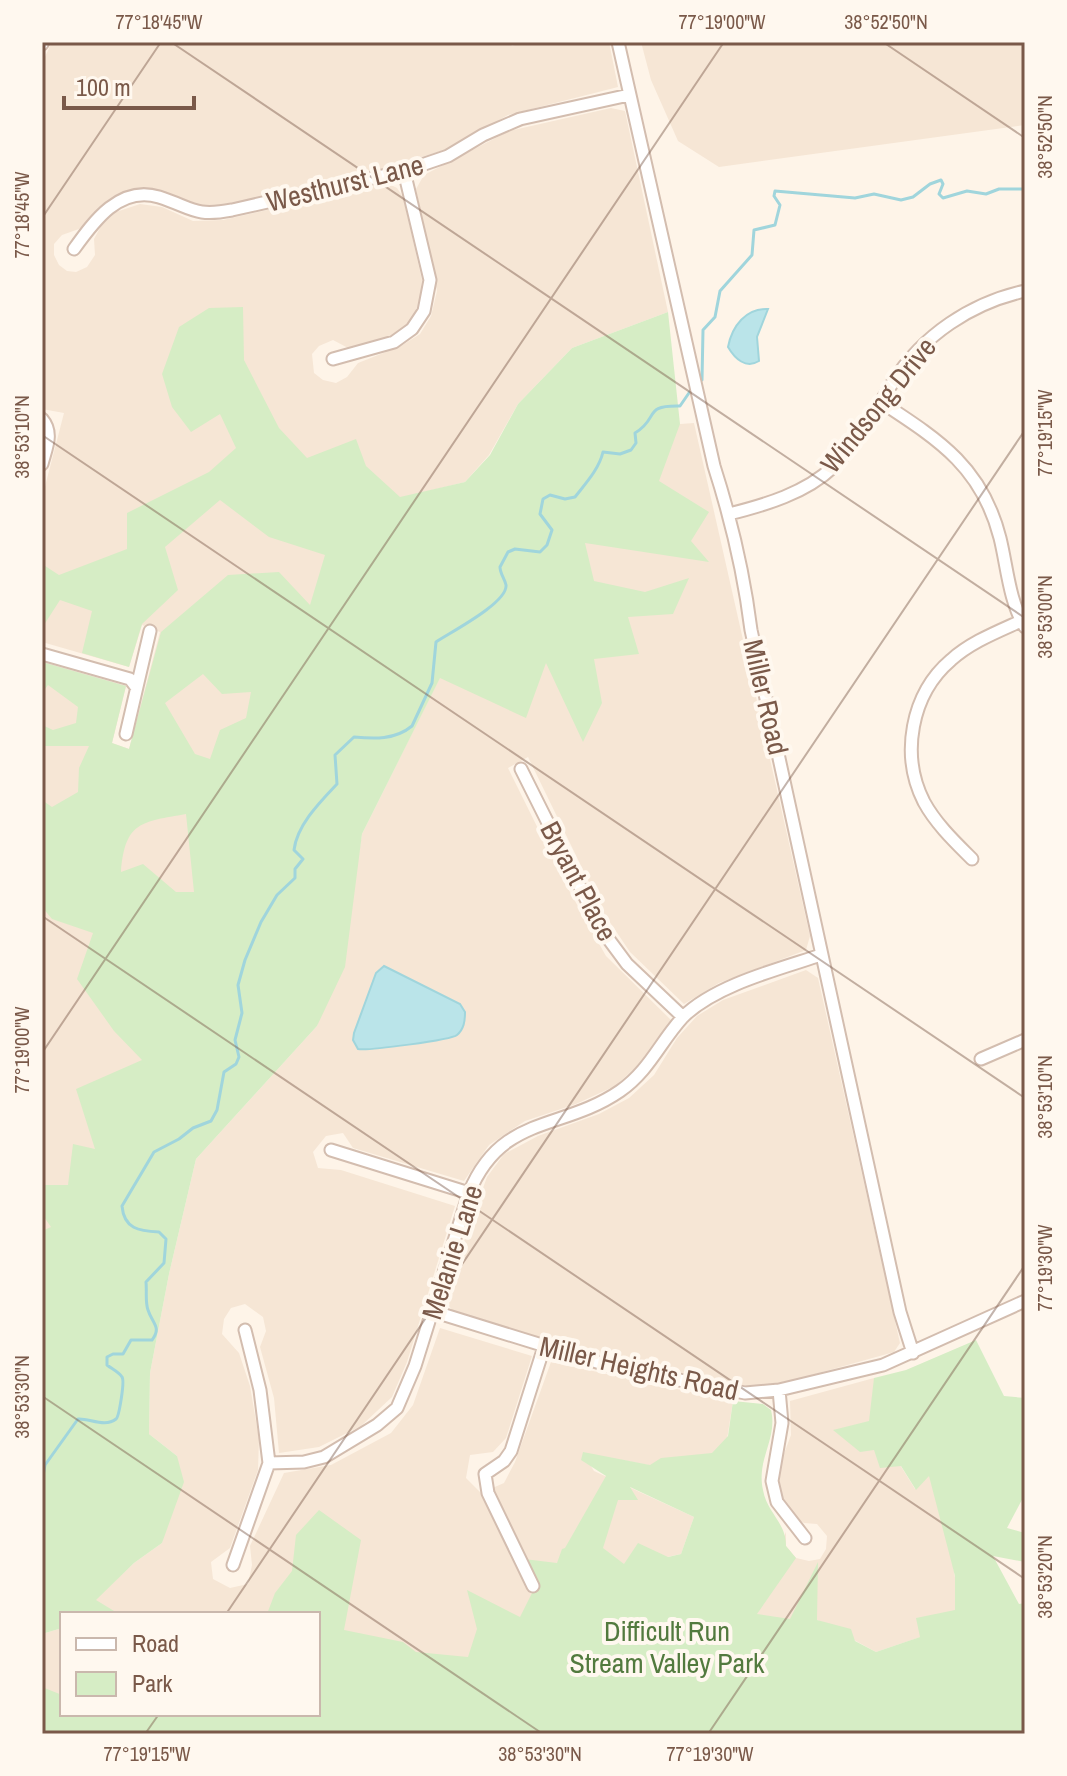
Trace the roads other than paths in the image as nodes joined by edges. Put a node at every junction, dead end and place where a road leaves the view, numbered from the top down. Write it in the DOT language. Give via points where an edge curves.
graph roads {
  1 [pos="618,42"];
  2 [pos="629,95"];
  3 [pos="404,171"];
  4 [pos="74,249"];
  5 [pos="1025,291"];
  6 [pos="333,359"];
  7 [pos="881,402"];
  8 [pos="42,419"];
  9 [pos="42,464"];
  10 [pos="729,514"];
  11 [pos="1023,624"];
  12 [pos="150,631"];
  13 [pos="42,654"];
  14 [pos="136,687"];
  15 [pos="126,734"];
  16 [pos="521,769"];
  17 [pos="972,859"];
  18 [pos="821,955"];
  19 [pos="683,1017"];
  20 [pos="1025,1040"];
  21 [pos="981,1059"];
  22 [pos="331,1150"];
  23 [pos="469,1193"];
  24 [pos="1025,1301"];
  25 [pos="432,1311"];
  26 [pos="245,1330"];
  27 [pos="544,1347"];
  28 [pos="913,1353"];
  29 [pos="779,1390"];
  30 [pos="269,1463"];
  31 [pos="805,1538"];
  32 [pos="233,1565"];
  33 [pos="533,1586"];
  1 -- 2 [label="street, Miller Road"];
  2 -- 3 [label="street, Westhurst Lane" via="520,119 448,156"];
  2 -- 10 [label="street, Miller Road"];
  3 -- 4 [label="street, Westhurst Lane" via="211,214 155,196 134,197 113,204"];
  3 -- 6 [label="street" via="430,280 424,311 394,342"];
  5 -- 7 [label="street, Windsong Drive" via="987,302 950,323 911,358"];
  7 -- 10 [label="street, Windsong Drive" via="833,467 810,485"];
  7 -- 11 [label="street" via="938,440 975,478 993,514"];
  8 -- 9 [label="street" via="49,429"];
  10 -- 18 [label="street, Miller Road"];
  11 -- 17 [label="street" via="951,659 928,687 915,718 912,756 924,802"];
  12 -- 14 [label="street"];
  13 -- 14 [label="street" via="130,679"];
  14 -- 15 [label="street"];
  16 -- 19 [label="street, Bryant Place" via="601,929 627,964"];
  18 -- 19 [label="street, Melanie Lane" via="716,995"];
  18 -- 28 [label="street, Miller Road"];
  19 -- 23 [label="street, Melanie Lane" via="632,1083 600,1103 502,1144 480,1168"];
  20 -- 21 [label="street"];
  22 -- 23 [label="street"];
  23 -- 25 [label="street, Melanie Lane"];
  24 -- 28 [label="street, Miller Heights Road"];
  25 -- 27 [label="street, Miller Heights Road"];
  25 -- 30 [label="street, Melanie Lane" via="404,1397 388,1417 319,1459"];
  26 -- 30 [label="street" via="260,1390"];
  27 -- 29 [label="street, Miller Heights Road" via="715,1389"];
  27 -- 33 [label="street" via="511,1451 485,1474 488,1493"];
  28 -- 29 [label="street, Miller Heights Road"];
  29 -- 31 [label="street" via="781,1433 772,1481 777,1502"];
  30 -- 32 [label="street"];
}
